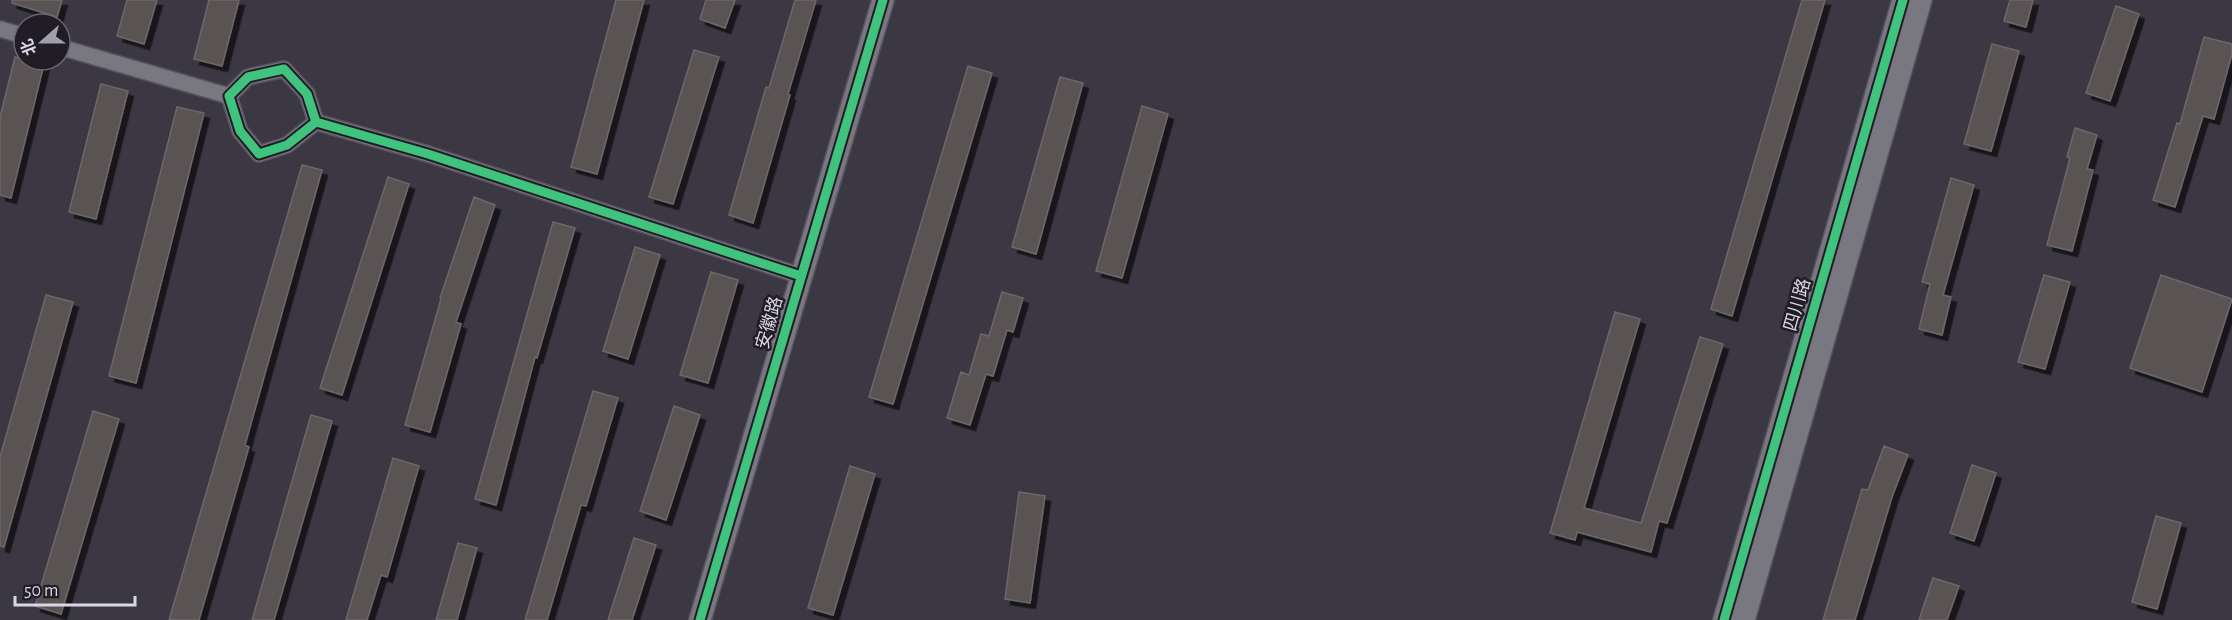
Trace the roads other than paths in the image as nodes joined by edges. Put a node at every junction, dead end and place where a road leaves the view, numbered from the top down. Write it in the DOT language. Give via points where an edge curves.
graph roads {
  1 [pos="883,0"];
  2 [pos="1903,0"];
  3 [pos="1921,0"];
  4 [pos="72,50"];
  5 [pos="229,96"];
  6 [pos="316,122"];
  7 [pos="801,276"];
  8 [pos="700,620"];
  9 [pos="1724,620"];
  10 [pos="1744,620"];
  1 -- 7 [label="street, 安徽路"];
  2 -- 9 [label="street, 四川路"];
  3 -- 10 [label="street, 四川路"];
  4 -- 5 [label="street"];
  5 -- 6 [label="street" via="248,77 284,69 307,93"];
  5 -- 6 [label="street" via="240,131 259,154 287,145"];
  6 -- 7 [label="street" via="428,154"];
  7 -- 8 [label="street, 安徽路"];
}
